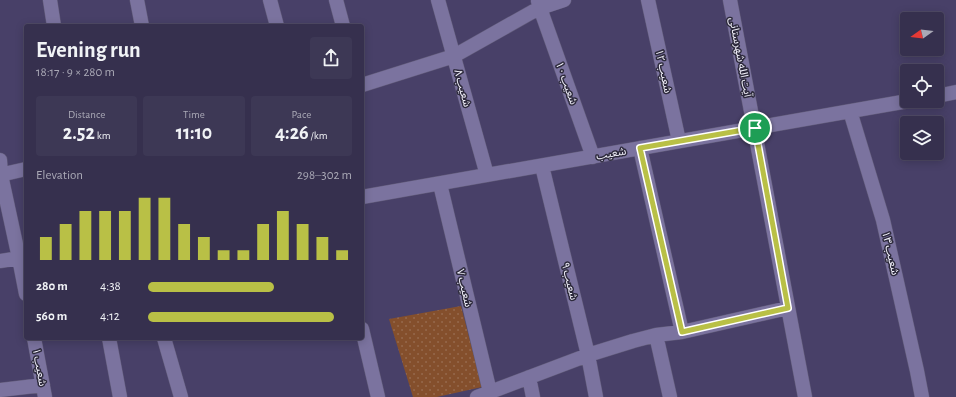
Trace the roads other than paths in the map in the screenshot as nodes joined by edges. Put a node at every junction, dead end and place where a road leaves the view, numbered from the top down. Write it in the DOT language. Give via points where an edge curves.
graph roads {
  1 [pos="50,0"];
  2 [pos="137,0"];
  3 [pos="270,0"];
  4 [pos="336,0"];
  5 [pos="438,0"];
  6 [pos="564,0"];
  7 [pos="648,0"];
  8 [pos="730,0"];
  9 [pos="539,4"];
  10 [pos="54,24"];
  11 [pos="142,24"];
  12 [pos="276,24"];
  13 [pos="342,24"];
  14 [pos="454,56"];
  15 [pos="364,84"];
  16 [pos="956,92"];
  17 [pos="944,95"];
  18 [pos="900,102"];
  19 [pos="850,111"];
  20 [pos="755,128"];
  21 [pos="679,141"];
  22 [pos="640,148"];
  23 [pos="594,156"];
  24 [pos="0,160"];
  25 [pos="542,166"];
  26 [pos="24,169"];
  27 [pos="1,175"];
  28 [pos="487,175"];
  29 [pos="440,184"];
  30 [pos="364,198"];
  31 [pos="23,257"];
  32 [pos="0,261"];
  33 [pos="24,269"];
  34 [pos="788,308"];
  35 [pos="682,332"];
  36 [pos="656,335"];
  37 [pos="364,338"];
  38 [pos="34,340"];
  39 [pos="109,340"];
  40 [pos="165,340"];
  41 [pos="588,355"];
  42 [pos="529,377"];
  43 [pos="0,390"];
  44 [pos="44,391"];
  45 [pos="490,392"];
  46 [pos="120,397"];
  47 [pos="181,397"];
  48 [pos="378,397"];
  49 [pos="477,397"];
  50 [pos="533,397"];
  51 [pos="596,397"];
  52 [pos="670,397"];
  53 [pos="805,397"];
  54 [pos="922,397"];
  1 -- 10 [label="street"];
  2 -- 11 [label="street"];
  3 -- 12 [label="street"];
  4 -- 13 [label="street"];
  5 -- 14 [label="street, شعیب ۸"];
  6 -- 9 [label="street"];
  7 -- 21 [label="street, شعیب ۱۲"];
  8 -- 20 [label="street, آیت الله شهرستانی"];
  9 -- 14 [label="street" via="532,12"];
  9 -- 23 [label="street, شعیب ۱۰"];
  14 -- 15 [label="street"];
  14 -- 28 [label="street, شعیب ۸"];
  16 -- 17 [label="street"];
  18 -- 19 [label="street, شعیب"];
  19 -- 20 [label="street, شعیب"];
  19 -- 54 [label="street, شعیب ۱۳" via="883,220"];
  20 -- 21 [label="street, شعیب"];
  20 -- 34 [label="street, آیت الله شهرستانی"];
  21 -- 22 [label="street, شعیب"];
  22 -- 23 [label="street, شعیب"];
  22 -- 35 [label="street"];
  23 -- 25 [label="street, شعیب"];
  24 -- 27 [label="street"];
  25 -- 28 [label="street, شعیب"];
  25 -- 41 [label="street, شعیب ۹"];
  26 -- 27 [label="street"];
  27 -- 31 [label="street"];
  28 -- 29 [label="street, شعیب"];
  29 -- 30 [label="street, شعیب"];
  29 -- 45 [label="street, شعیب ۷"];
  31 -- 32 [label="street"];
  31 -- 33 [label="street"];
  34 -- 35 [label="street"];
  34 -- 53 [label="street, آیت الله شهرستانی"];
  35 -- 36 [label="street"];
  36 -- 41 [label="street"];
  36 -- 52 [label="street"];
  37 -- 48 [label="street"];
  38 -- 44 [label="street, شعیب ۱"];
  39 -- 46 [label="street"];
  40 -- 47 [label="street"];
  41 -- 42 [label="street"];
  41 -- 51 [label="street, شعیب ۹"];
  42 -- 45 [label="street"];
  42 -- 50 [label="street"];
  43 -- 44 [label="street"];
  45 -- 49 [label="street"];
}
